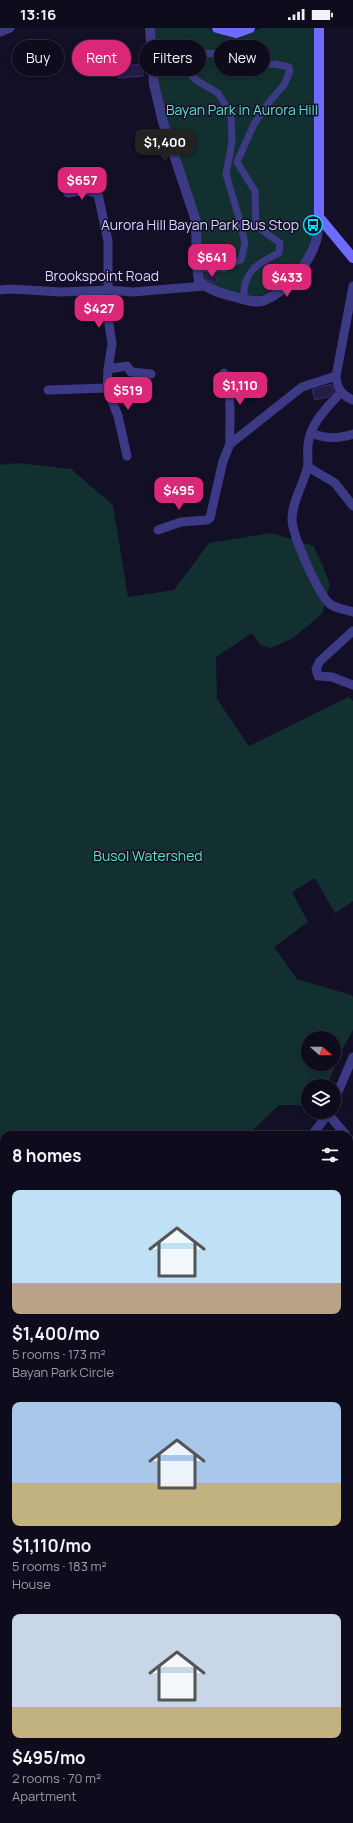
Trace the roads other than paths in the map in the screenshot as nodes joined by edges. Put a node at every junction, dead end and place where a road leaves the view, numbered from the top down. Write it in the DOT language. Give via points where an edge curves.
graph roads {
  1 [pos="10,28"];
  2 [pos="150,28"];
  3 [pos="217,28"];
  4 [pos="250,28"];
  5 [pos="319,28"];
  6 [pos="0,32"];
  7 [pos="68,193"];
  8 [pos="319,217"];
  9 [pos="353,258"];
  10 [pos="197,266"];
  11 [pos="0,285"];
  12 [pos="204,286"];
  13 [pos="353,286"];
  14 [pos="11,289"];
  15 [pos="0,290"];
  16 [pos="106,291"];
  17 [pos="244,299"];
  18 [pos="108,368"];
  19 [pos="224,373"];
  20 [pos="151,374"];
  21 [pos="336,376"];
  22 [pos="107,388"];
  23 [pos="48,390"];
  24 [pos="341,392"];
  25 [pos="353,400"];
  26 [pos="311,433"];
  27 [pos="353,434"];
  28 [pos="230,444"];
  29 [pos="128,456"];
  30 [pos="308,468"];
  31 [pos="353,506"];
  32 [pos="158,530"];
  33 [pos="353,612"];
  34 [pos="353,631"];
  35 [pos="353,685"];
  36 [pos="353,1057"];
  37 [pos="341,1085"];
  38 [pos="324,1119"];
  39 [pos="334,1119"];
  40 [pos="315,1131"];
  41 [pos="343,1131"];
  1 -- 6 [label="street"];
  2 -- 10 [label="street" via="154,84 161,114 196,221"];
  3 -- 4 [label="main road" via="236,32"];
  5 -- 8 [label="main road"];
  7 -- 16 [label="street" via="86,190 98,194 108,241"];
  8 -- 9 [label="main road"];
  8 -- 17 [label="street" via="316,240 308,259 298,273 283,288 264,300"];
  10 -- 12 [label="street" via="199,281"];
  10 -- 17 [label="street" via="212,270 230,266 232,262 241,260 245,242 226,174 232,142 231,114 218,93 196,80 181,66 178,50 183,45 200,53 225,54 262,65 276,64 289,67 290,71 284,85 254,124 237,162 255,191 256,226 280,243 279,253 260,262 245,280"];
  11 -- 14 [label="street"];
  12 -- 16 [label="street, Brookspoint Road" via="134,292"];
  12 -- 17 [label="street"];
  13 -- 21 [label="street"];
  14 -- 15 [label="street, Brookspoint Road"];
  14 -- 16 [label="street, Brookspoint Road"];
  16 -- 18 [label="street" via="112,344"];
  18 -- 20 [label="street" via="127,366 131,372"];
  18 -- 22 [label="street"];
  19 -- 28 [label="street" via="229,398"];
  21 -- 24 [label="street" via="337,386"];
  21 -- 28 [label="street" via="302,387"];
  22 -- 23 [label="street"];
  22 -- 29 [label="street" via="118,416"];
  24 -- 25 [label="street"];
  24 -- 26 [label="street" via="321,414"];
  26 -- 27 [label="street" via="338,439"];
  26 -- 30 [label="street" via="308,444"];
  28 -- 32 [label="street" via="223,461 210,518 181,522"];
  30 -- 31 [label="street" via="336,483"];
  30 -- 33 [label="street" via="292,519 294,532 325,598 336,608"];
  34 -- 35 [label="street" via="320,661 316,669 318,676 332,677"];
  36 -- 37 [label="street"];
  38 -- 40 [label="street"];
  39 -- 41 [label="street"];
}
